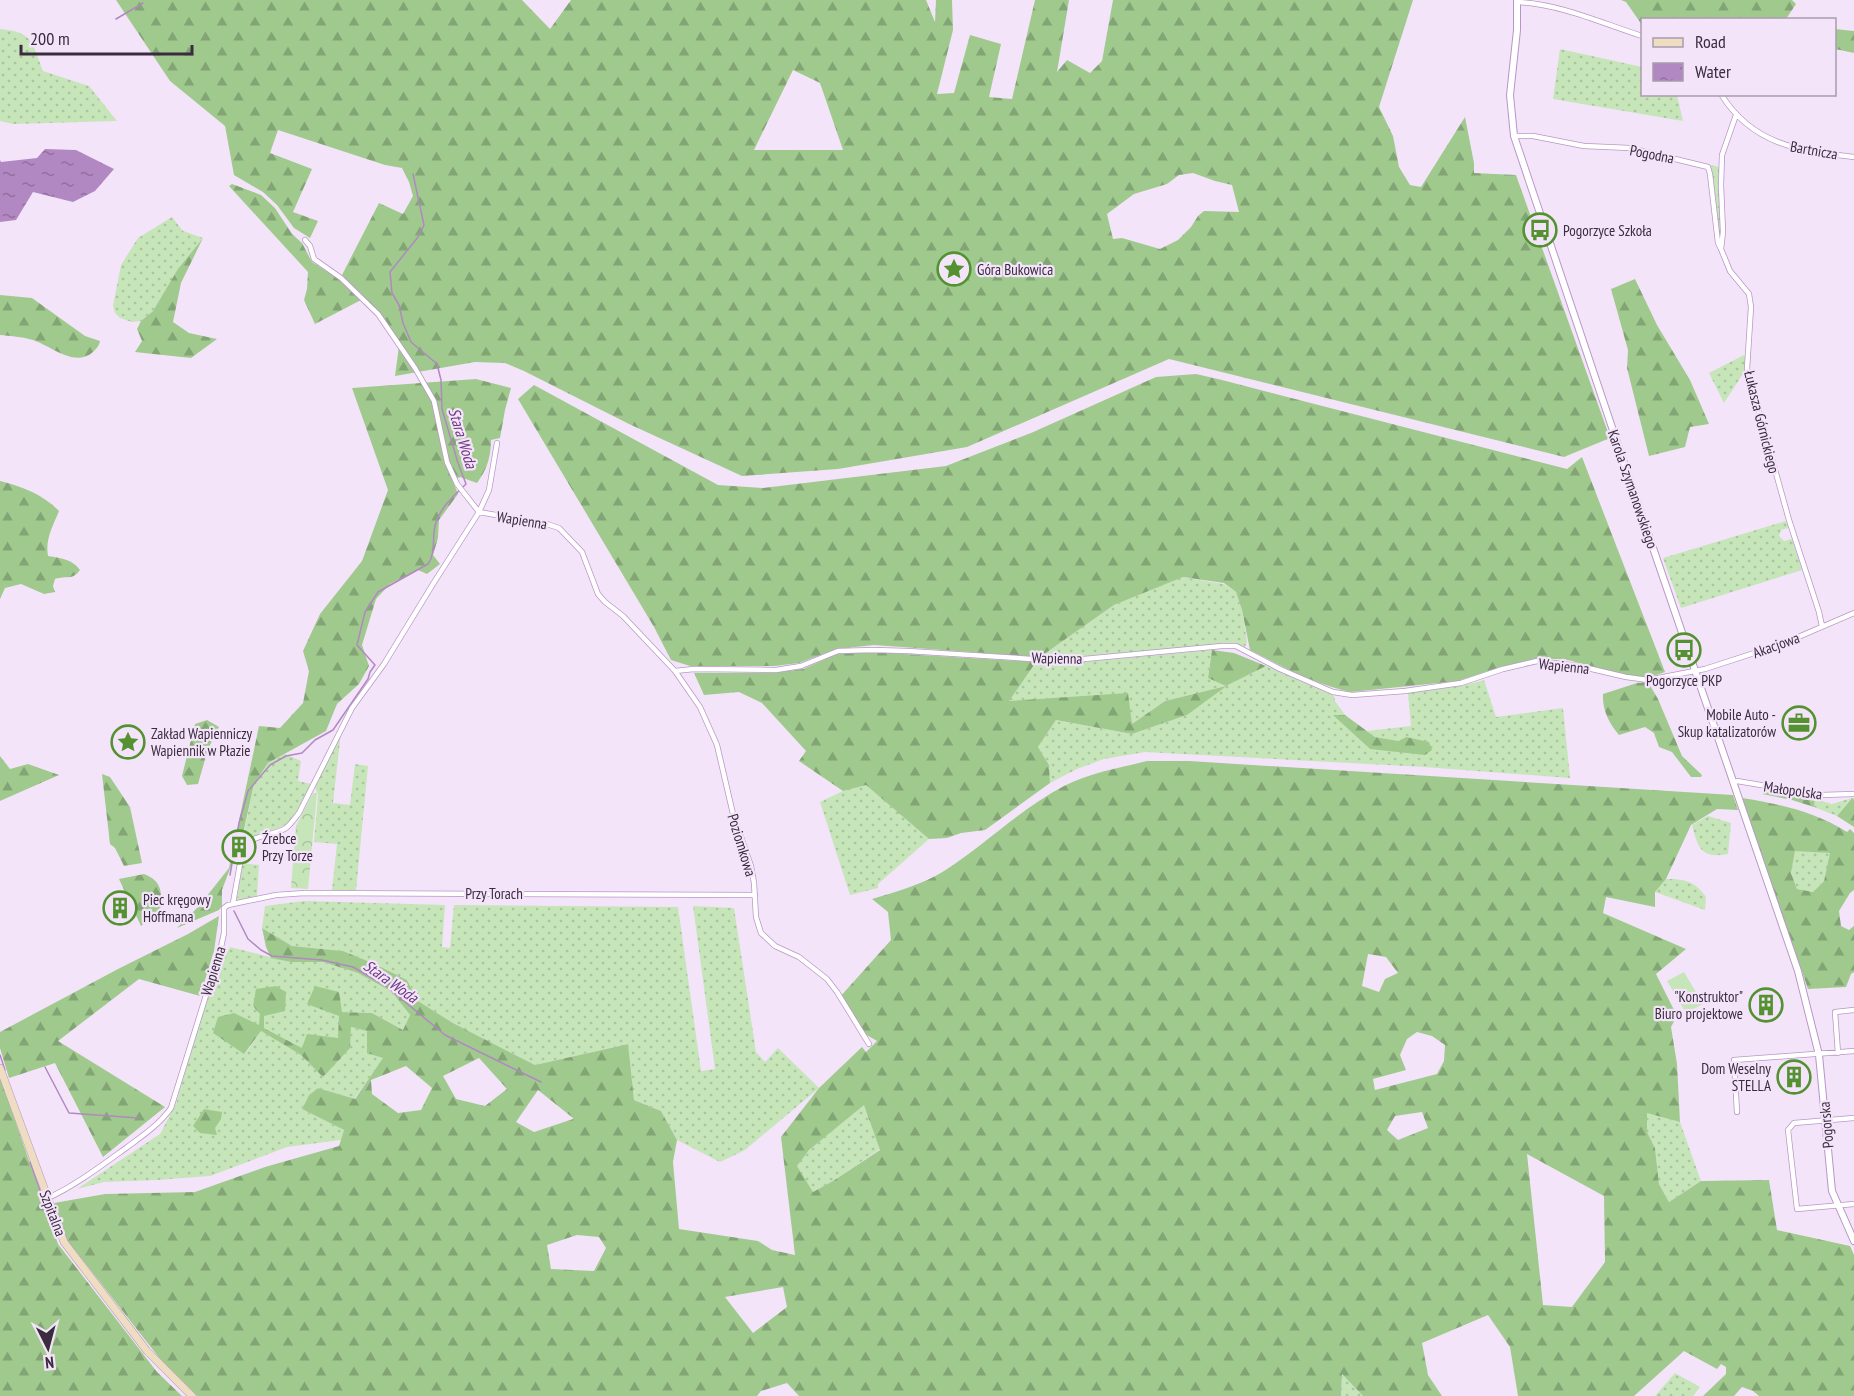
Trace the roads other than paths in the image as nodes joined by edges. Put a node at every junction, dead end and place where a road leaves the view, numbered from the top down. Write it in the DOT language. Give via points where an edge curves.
graph roads {
  1 [pos="1517,1"];
  2 [pos="1641,36"];
  3 [pos="1722,96"];
  4 [pos="1736,115"];
  5 [pos="1514,136"];
  6 [pos="1854,157"];
  7 [pos="305,240"];
  8 [pos="1721,249"];
  9 [pos="497,443"];
  10 [pos="479,512"];
  11 [pos="1854,614"];
  12 [pos="1822,626"];
  13 [pos="1695,670"];
  14 [pos="675,671"];
  15 [pos="1733,783"];
  16 [pos="1854,794"];
  17 [pos="755,895"];
  18 [pos="233,903"];
  19 [pos="1798,971"];
  20 [pos="1854,1010"];
  21 [pos="869,1044"];
  22 [pos="1854,1051"];
  23 [pos="1838,1053"];
  24 [pos="1819,1055"];
  25 [pos="0,1068"];
  26 [pos="1737,1112"];
  27 [pos="1854,1118"];
  28 [pos="1825,1121"];
  29 [pos="47,1199"];
  30 [pos="1854,1203"];
  31 [pos="1837,1204"];
  32 [pos="1854,1241"];
  33 [pos="192,1396"];
  1 -- 2 [label="street" via="1560,8"];
  1 -- 5 [label="street, Karola Szymanowskiego" via="1510,95"];
  3 -- 4 [label="street, Bartnicza"];
  4 -- 6 [label="street, Bartnicza" via="1780,144"];
  4 -- 8 [label="street, Łukasza Górnickiego" via="1722,156"];
  5 -- 8 [label="street, Pogodna" via="1630,148 1707,167"];
  5 -- 13 [label="street, Karola Szymanowskiego"];
  7 -- 10 [label="street" via="314,260 341,278 378,314 427,386 447,462 464,495"];
  8 -- 12 [label="street, Łukasza Górnickiego" via="1730,271 1749,294 1748,369"];
  9 -- 10 [label="street, Wapienna" via="489,490"];
  10 -- 14 [label="street, Wapienna" via="560,528 582,552 598,594"];
  10 -- 18 [label="street, Wapienna" via="352,708 299,813 289,826 253,838 244,846"];
  11 -- 12 [label="street, Akacjowa"];
  12 -- 13 [label="street, Akacjowa" via="1782,644"];
  13 -- 14 [label="street, Wapienna" via="1648,680 1571,664 1537,662 1461,683 1352,695 1333,692 1236,646 1063,661 838,651 801,666"];
  13 -- 15 [label="street, Karola Szymanowskiego"];
  14 -- 17 [label="street, Poziomkowa" via="699,707 717,745 733,814 751,866"];
  15 -- 16 [label="street, Małopolska" via="1821,795"];
  15 -- 19 [label="street, Karola Szymanowskiego"];
  17 -- 18 [label="street, Przy Torach" via="305,893"];
  17 -- 21 [label="street, Poziomkowa" via="758,926 767,940 799,957 827,979"];
  18 -- 29 [label="street, Wapienna" via="224,908 221,947 171,1108 154,1128 116,1156"];
  19 -- 24 [label="street, Pogorska"];
  20 -- 23 [label="street" via="1835,1012"];
  22 -- 23 [label="street"];
  23 -- 24 [label="street"];
  24 -- 26 [label="street" via="1734,1060"];
  24 -- 28 [label="street, Pogorska"];
  25 -- 29 [label="main road, Szpitalna"];
  27 -- 28 [label="street"];
  28 -- 31 [label="street, Pogorska"];
  28 -- 31 [label="street" via="1794,1124 1788,1130 1797,1209"];
  29 -- 33 [label="main road, Szpitalna" via="64,1242 136,1337"];
  30 -- 31 [label="street"];
  31 -- 32 [label="street, Pogorska"];
}
